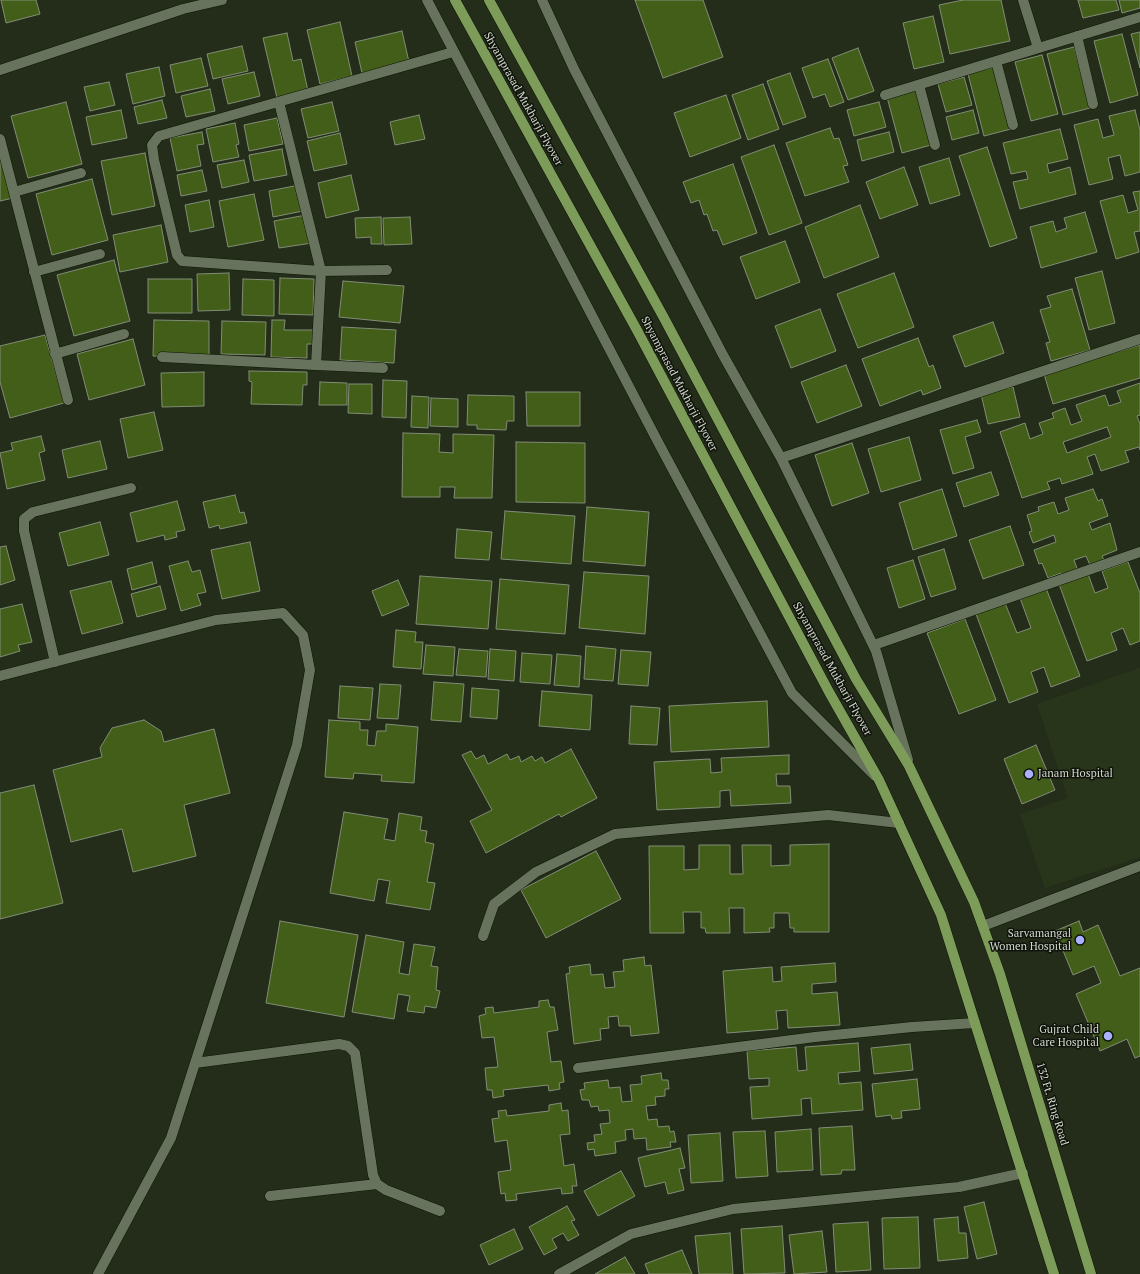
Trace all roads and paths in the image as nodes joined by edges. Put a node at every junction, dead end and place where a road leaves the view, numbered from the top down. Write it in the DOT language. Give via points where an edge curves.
graph roads {
  1 [pos="222,0"];
  2 [pos="427,0"];
  3 [pos="455,0"];
  4 [pos="489,0"];
  5 [pos="542,0"];
  6 [pos="1023,0"];
  7 [pos="1140,17"];
  8 [pos="1077,36"];
  9 [pos="1038,48"];
  10 [pos="453,52"];
  11 [pos="996,61"];
  12 [pos="0,70"];
  13 [pos="919,85"];
  14 [pos="885,95"];
  15 [pos="279,102"];
  16 [pos="1093,104"];
  17 [pos="1013,125"];
  18 [pos="0,139"];
  19 [pos="934,145"];
  20 [pos="81,173"];
  21 [pos="14,192"];
  22 [pos="100,254"];
  23 [pos="387,270"];
  24 [pos="321,271"];
  25 [pos="34,272"];
  26 [pos="124,334"];
  27 [pos="1140,340"];
  28 [pos="55,354"];
  29 [pos="162,357"];
  30 [pos="316,365"];
  31 [pos="383,368"];
  32 [pos="68,400"];
  33 [pos="781,458"];
  34 [pos="131,488"];
  35 [pos="1140,552"];
  36 [pos="874,645"];
  37 [pos="55,662"];
  38 [pos="0,676"];
  39 [pos="909,766"];
  40 [pos="880,780"];
  41 [pos="899,823"];
  42 [pos="1140,866"];
  43 [pos="983,926"];
  44 [pos="484,936"];
  45 [pos="975,1024"];
  46 [pos="195,1063"];
  47 [pos="578,1068"];
  48 [pos="1023,1173"];
  49 [pos="377,1184"];
  50 [pos="270,1196"];
  51 [pos="440,1211"];
  52 [pos="98,1274"];
  53 [pos="559,1274"];
  54 [pos="1054,1274"];
  55 [pos="1091,1274"];
  1 -- 12 [label="street" via="183,9"];
  2 -- 10 [label="street"];
  3 -- 40 [label="main road, Shyamprasad Mukharji Flyover" via="638,332 829,692"];
  4 -- 39 [label="main road, Shyamprasad Mukharji Flyover" via="664,318 856,679"];
  5 -- 33 [label="street" via="574,70 723,355"];
  6 -- 9 [label="street"];
  7 -- 8 [label="street"];
  8 -- 9 [label="street"];
  8 -- 16 [label="street"];
  9 -- 11 [label="street"];
  10 -- 15 [label="street"];
  10 -- 40 [label="street" via="792,693"];
  11 -- 13 [label="street"];
  11 -- 17 [label="street"];
  13 -- 14 [label="street"];
  13 -- 19 [label="street"];
  15 -- 24 [label="street"];
  15 -- 24 [label="street" via="159,136 152,145 177,255 182,261"];
  18 -- 21 [label="street"];
  20 -- 21 [label="street"];
  21 -- 25 [label="street"];
  22 -- 25 [label="street"];
  23 -- 24 [label="street"];
  24 -- 30 [label="street"];
  25 -- 28 [label="street"];
  26 -- 28 [label="street"];
  27 -- 33 [label="street"];
  28 -- 32 [label="street"];
  29 -- 30 [label="street"];
  30 -- 31 [label="street"];
  33 -- 36 [label="street"];
  34 -- 37 [label="street" via="33,512 24,519 24,531"];
  35 -- 36 [label="street"];
  36 -- 39 [label="street"];
  37 -- 38 [label="street"];
  37 -- 46 [label="street" via="224,619 283,613 303,635 310,670 297,745"];
  39 -- 43 [label="main road, 132 Ft. Ring Road"];
  40 -- 41 [label="main road"];
  41 -- 44 [label="street" via="828,815 615,834 536,872 494,904"];
  41 -- 45 [label="main road" via="941,915"];
  42 -- 43 [label="street"];
  43 -- 55 [label="main road, 132 Ft. Ring Road" via="1000,974"];
  45 -- 47 [label="street" via="912,1027 815,1037"];
  45 -- 48 [label="main road"];
  46 -- 49 [label="street" via="339,1044 348,1046 355,1053 373,1175"];
  46 -- 52 [label="street" via="171,1138"];
  48 -- 53 [label="street" via="959,1187 733,1209 631,1234"];
  48 -- 54 [label="main road"];
  49 -- 50 [label="street"];
  49 -- 51 [label="street"];
}
